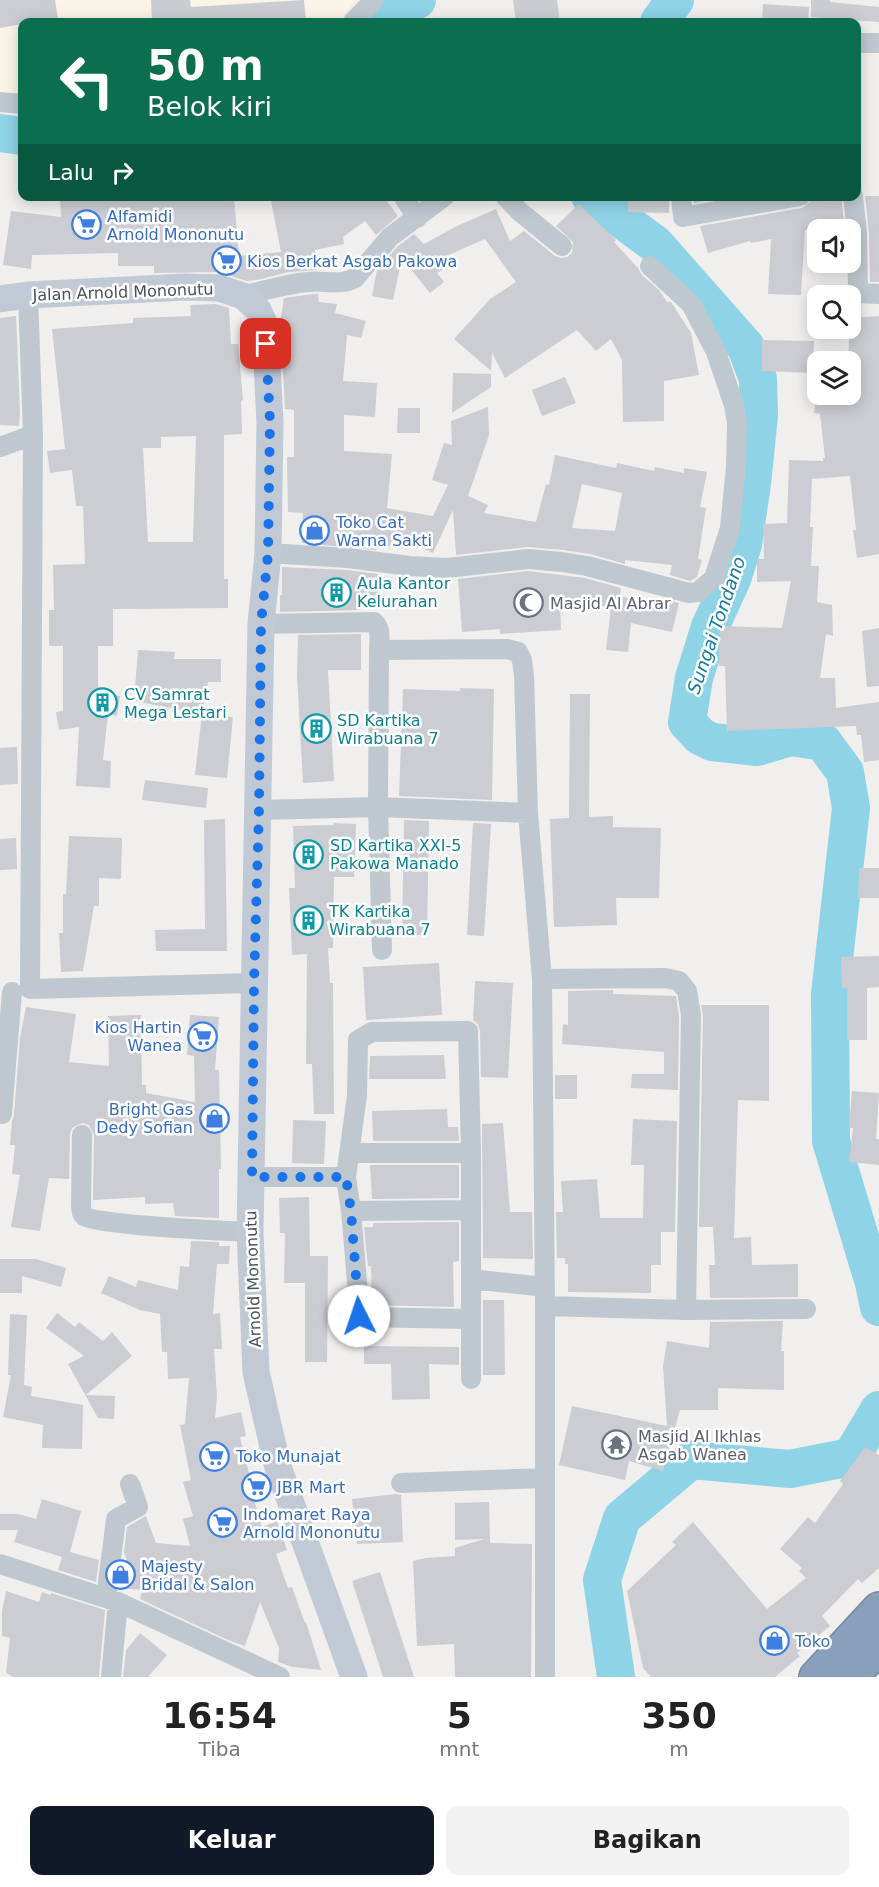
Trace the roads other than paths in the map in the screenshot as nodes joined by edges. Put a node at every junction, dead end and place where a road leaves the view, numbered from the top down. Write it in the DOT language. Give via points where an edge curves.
graph roads {
  1 [pos="374,0"];
  2 [pos="357,18"];
  3 [pos="861,43"];
  4 [pos="879,43"];
  5 [pos="0,102"];
  6 [pos="18,104"];
  7 [pos="406,201"];
  8 [pos="439,201"];
  9 [pos="510,201"];
  10 [pos="681,201"];
  11 [pos="772,201"];
  12 [pos="854,201"];
  13 [pos="417,218"];
  14 [pos="562,246"];
  15 [pos="650,266"];
  16 [pos="879,294"];
  17 [pos="28,295"];
  18 [pos="243,296"];
  19 [pos="0,299"];
  20 [pos="33,435"];
  21 [pos="0,447"];
  22 [pos="268,554"];
  23 [pos="261,624"];
  24 [pos="380,650"];
  25 [pos="378,807"];
  26 [pos="259,810"];
  27 [pos="528,813"];
  28 [pos="382,950"];
  29 [pos="542,980"];
  30 [pos="254,983"];
  31 [pos="10,989"];
  32 [pos="2,1114"];
  33 [pos="82,1136"];
  34 [pos="349,1153"];
  35 [pos="471,1153"];
  36 [pos="252,1177"];
  37 [pos="346,1177"];
  38 [pos="471,1210"];
  39 [pos="351,1211"];
  40 [pos="250,1232"];
  41 [pos="471,1279"];
  42 [pos="545,1296"];
  43 [pos="806,1309"];
  44 [pos="686,1310"];
  45 [pos="470,1319"];
  46 [pos="471,1378"];
  47 [pos="545,1478"];
  48 [pos="401,1483"];
  49 [pos="130,1484"];
  50 [pos="0,1564"];
  51 [pos="112,1600"];
  52 [pos="879,1609"];
  53 [pos="879,1647"];
  54 [pos="111,1677"];
  55 [pos="280,1677"];
  56 [pos="354,1677"];
  57 [pos="545,1677"];
  58 [pos="816,1677"];
  59 [pos="851,1677"];
  1 -- 2 [label="street"];
  3 -- 4 [label="street"];
  5 -- 6 [label="street"];
  7 -- 13 [label="street"];
  8 -- 13 [label="street"];
  9 -- 14 [label="street"];
  10 -- 11 [label="street" via="683,217"];
  12 -- 16 [label="street" via="858,293"];
  13 -- 18 [label="street" via="390,237 356,278 348,282 302,282"];
  15 -- 22 [label="street" via="691,304 716,352 734,405 738,446 730,528 714,579 706,587 689,592 587,566 528,559 447,568"];
  17 -- 18 [label="street, Jalan Arnold Mononutu" via="185,287 219,288"];
  17 -- 19 [label="street, Jalan Arnold Mononutu"];
  17 -- 20 [label="street"];
  18 -- 22 [label="street, Arnold Mononutu" via="258,310 265,325 270,422"];
  20 -- 21 [label="street"];
  20 -- 31 [label="street"];
  22 -- 23 [label="street, Arnold Mononutu"];
  23 -- 24 [label="street" via="374,622 380,631"];
  23 -- 26 [label="street, Arnold Mononutu"];
  24 -- 25 [label="street"];
  24 -- 27 [label="street" via="518,652 524,676"];
  25 -- 26 [label="street"];
  25 -- 27 [label="street"];
  25 -- 28 [label="street"];
  26 -- 30 [label="street, Arnold Mononutu"];
  27 -- 29 [label="street"];
  29 -- 42 [label="street"];
  29 -- 44 [label="street" via="664,978 679,981 687,991 691,1015"];
  30 -- 31 [label="street"];
  30 -- 36 [label="street, Arnold Mononutu"];
  31 -- 32 [label="street"];
  33 -- 40 [label="street" via="81,1207 86,1217"];
  34 -- 35 [label="street"];
  34 -- 35 [label="street" via="357,1095 358,1040 372,1032 447,1031 468,1031"];
  34 -- 37 [label="street"];
  35 -- 38 [label="street"];
  36 -- 37 [label="street"];
  36 -- 40 [label="street, Arnold Mononutu"];
  37 -- 39 [label="street"];
  38 -- 39 [label="street"];
  38 -- 41 [label="street"];
  39 -- 45 [label="street" via="360,1317"];
  40 -- 56 [label="street, Arnold Mononutu" via="256,1372 266,1422 277,1464"];
  41 -- 42 [label="street"];
  41 -- 45 [label="street"];
  42 -- 44 [label="street"];
  42 -- 47 [label="street"];
  43 -- 44 [label="street"];
  45 -- 46 [label="street"];
  47 -- 48 [label="street"];
  47 -- 57 [label="street"];
  49 -- 51 [label="street" via="138,1507 116,1520"];
  50 -- 51 [label="street"];
  51 -- 54 [label="street"];
  51 -- 55 [label="street"];
  52 -- 58 [label="highway"];
  53 -- 59 [label="highway"];
}
